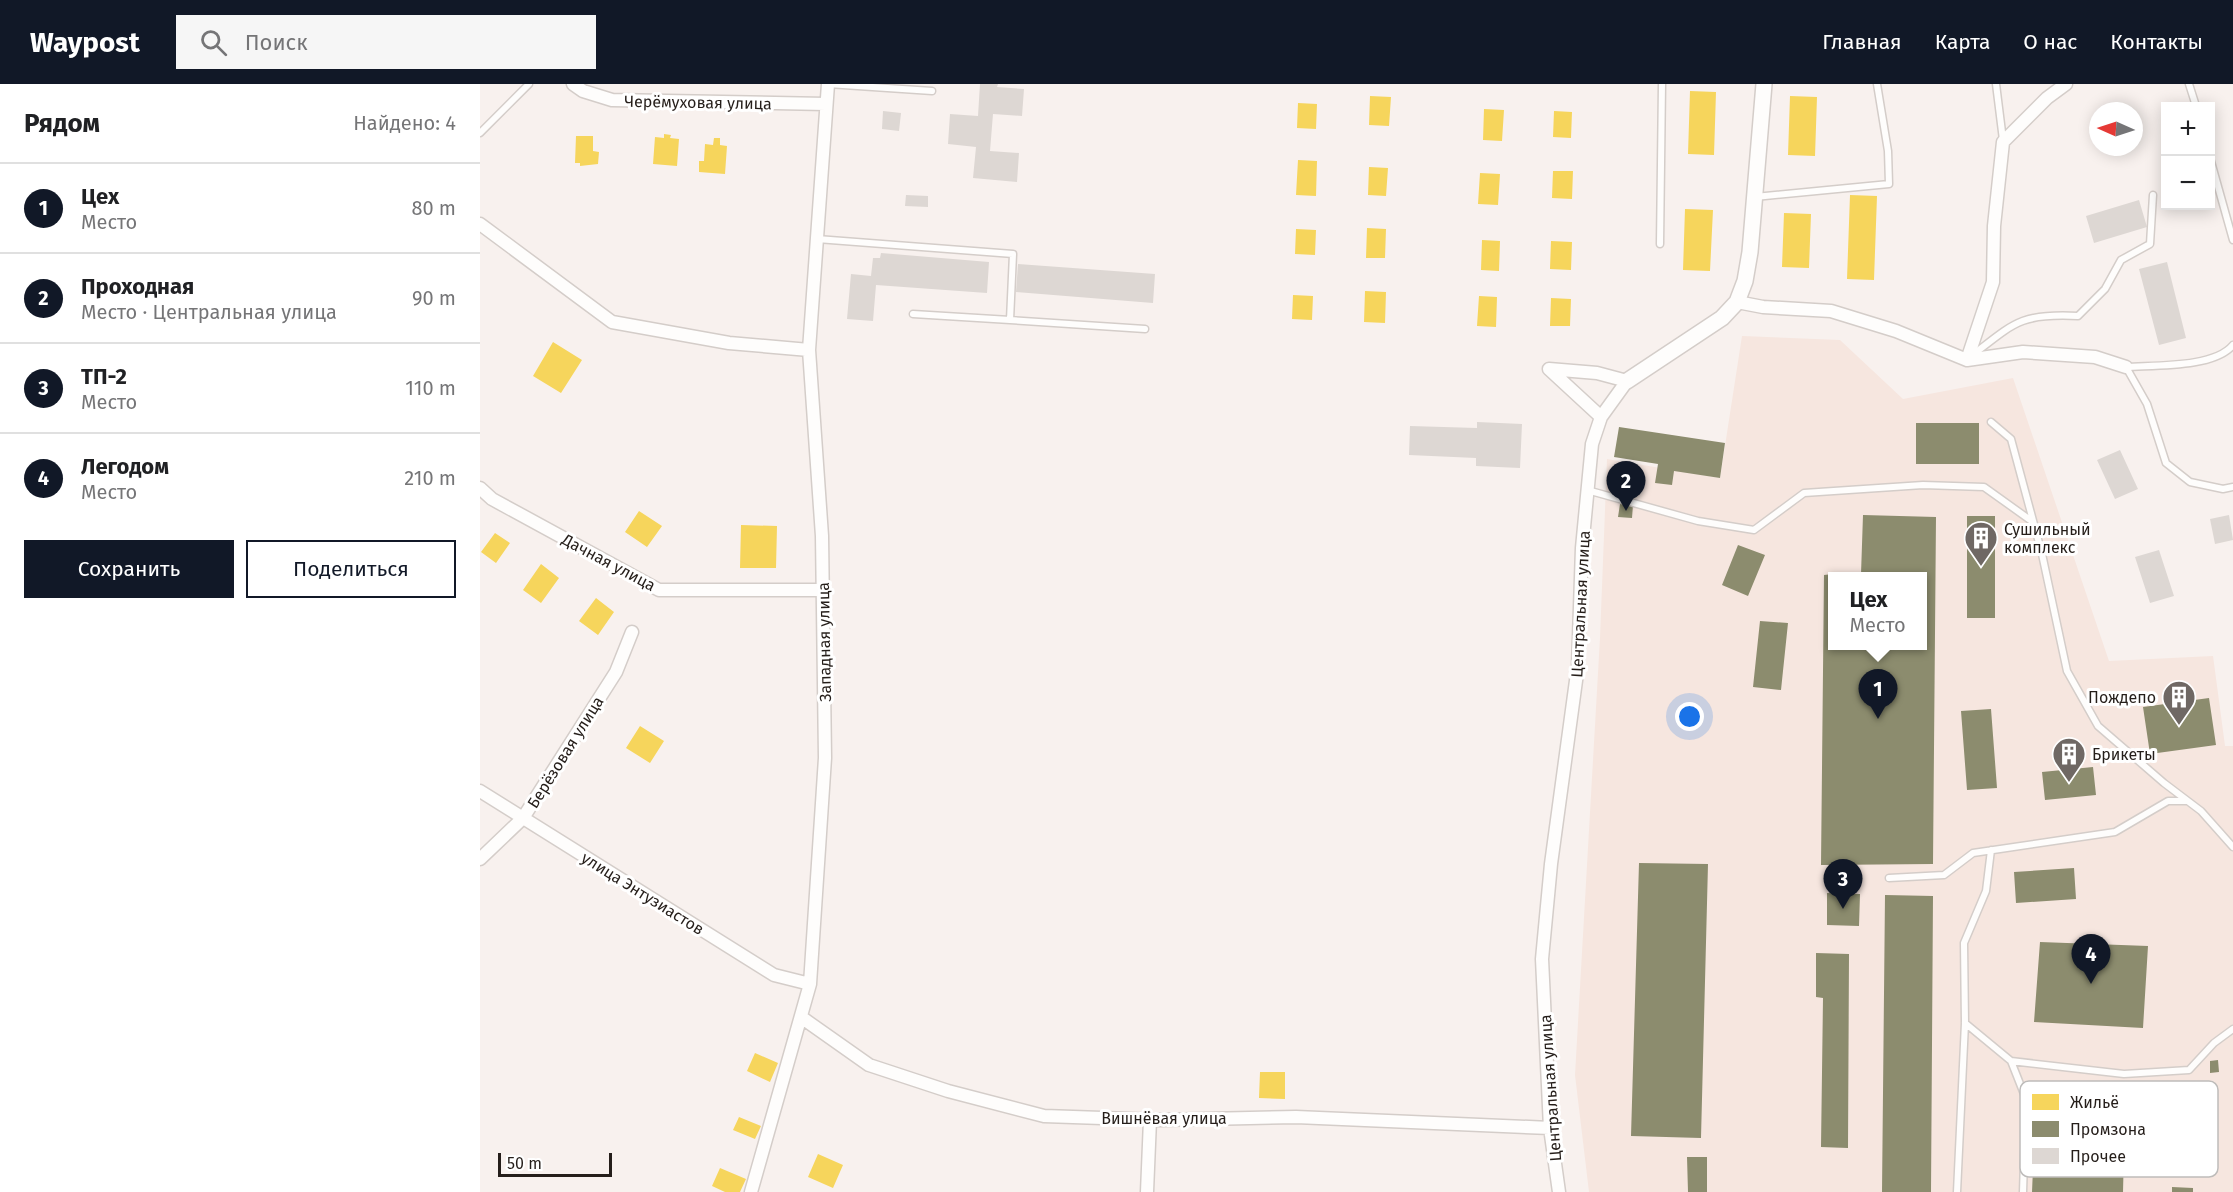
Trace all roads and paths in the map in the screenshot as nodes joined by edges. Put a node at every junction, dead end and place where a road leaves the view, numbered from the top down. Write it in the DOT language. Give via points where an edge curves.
graph roads {
  1 [pos="529,84"];
  2 [pos="573,84"];
  3 [pos="828,84"];
  4 [pos="1662,84"];
  5 [pos="1764,84"];
  6 [pos="1877,84"];
  7 [pos="1996,84"];
  8 [pos="2066,84"];
  9 [pos="2189,84"];
  10 [pos="932,91"];
  11 [pos="2195,102"];
  12 [pos="826,104"];
  13 [pos="480,133"];
  14 [pos="2003,142"];
  15 [pos="2215,173"];
  16 [pos="2153,195"];
  17 [pos="1755,197"];
  18 [pos="480,224"];
  19 [pos="817,239"];
  20 [pos="2233,240"];
  21 [pos="1660,244"];
  22 [pos="1737,302"];
  23 [pos="913,314"];
  24 [pos="1010,320"];
  25 [pos="1146,329"];
  26 [pos="2233,345"];
  27 [pos="809,350"];
  28 [pos="1967,360"];
  29 [pos="2126,367"];
  30 [pos="1627,381"];
  31 [pos="1601,417"];
  32 [pos="1991,422"];
  33 [pos="2233,487"];
  34 [pos="480,488"];
  35 [pos="1586,490"];
  36 [pos="2033,522"];
  37 [pos="823,590"];
  38 [pos="632,632"];
  39 [pos="480,791"];
  40 [pos="2187,801"];
  41 [pos="523,818"];
  42 [pos="2233,847"];
  43 [pos="1991,850"];
  44 [pos="480,859"];
  45 [pos="1889,878"];
  46 [pos="810,984"];
  47 [pos="801,1017"];
  48 [pos="1965,1023"];
  49 [pos="2233,1029"];
  50 [pos="2011,1061"];
  51 [pos="2020,1084"];
  52 [pos="1150,1120"];
  53 [pos="1550,1128"];
  54 [pos="2023,1177"];
  55 [pos="751,1192"];
  56 [pos="1147,1192"];
  57 [pos="1559,1192"];
  58 [pos="1957,1192"];
  59 [pos="2023,1192"];
  1 -- 13 [label="lane"];
  2 -- 12 [label="street, Черёмуховая улица" via="612,100"];
  3 -- 10 [label="lane"];
  3 -- 12 [label="street, Западная улица"];
  4 -- 21 [label="lane"];
  5 -- 17 [label="street"];
  6 -- 17 [label="lane" via="1889,184"];
  7 -- 14 [label="lane"];
  8 -- 14 [label="street"];
  9 -- 11 [label="lane"];
  12 -- 19 [label="street, Западная улица"];
  14 -- 28 [label="street" via="1993,282"];
  15 -- 20 [label="lane"];
  16 -- 28 [label="lane" via="2150,244 2121,260 2105,289 2078,316 2046,314 2015,322"];
  17 -- 22 [label="street" via="1749,262"];
  18 -- 27 [label="street" via="612,322 729,343"];
  19 -- 24 [label="lane" via="1013,254"];
  19 -- 27 [label="street, Западная улица"];
  22 -- 28 [label="street" via="1763,308 1831,311 1896,331"];
  22 -- 30 [label="street, Центральная улица" via="1722,318"];
  23 -- 24 [label="lane"];
  24 -- 25 [label="lane"];
  26 -- 29 [label="lane" via="2203,361"];
  27 -- 37 [label="street, Западная улица"];
  28 -- 29 [label="street" via="2023,352 2095,357"];
  29 -- 33 [label="lane" via="2147,404 2166,463 2190,482 2223,489"];
  30 -- 31 [label="street, Центральная улица"];
  30 -- 31 [label="street" via="1597,373 1549,369"];
  31 -- 35 [label="street, Центральная улица" via="1592,444"];
  32 -- 36 [label="lane" via="2011,439"];
  34 -- 37 [label="street, Дачная улица" via="492,499 659,590"];
  35 -- 36 [label="lane" via="1698,521 1754,530 1804,493 1923,485 1984,487"];
  35 -- 53 [label="street, Центральная улица" via="1578,666 1542,959"];
  36 -- 40 [label="lane" via="2067,671 2098,726"];
  37 -- 46 [label="street, Западная улица" via="825,758"];
  38 -- 41 [label="street, Берёзовая улица" via="616,672"];
  39 -- 41 [label="street, улица Энтузиастов"];
  40 -- 42 [label="lane"];
  40 -- 43 [label="lane" via="2168,801 2115,832"];
  41 -- 44 [label="street, Берёзовая улица"];
  41 -- 46 [label="street, улица Энтузиастов" via="774,975"];
  43 -- 45 [label="lane" via="1973,853 1944,875"];
  43 -- 48 [label="lane" via="1986,891 1964,943"];
  46 -- 47 [label="street, Западная улица"];
  47 -- 52 [label="street, Вишнёвая улица" via="869,1065 948,1091 1044,1116"];
  47 -- 55 [label="street, Западная улица"];
  48 -- 50 [label="lane"];
  48 -- 58 [label="lane"];
  49 -- 50 [label="lane" via="2188,1070 2124,1074"];
  50 -- 51 [label="lane"];
  52 -- 53 [label="street, Вишнёвая улица" via="1296,1117"];
  52 -- 56 [label="street"];
  53 -- 57 [label="street, Центральная улица"];
  54 -- 59 [label="lane"];
}
